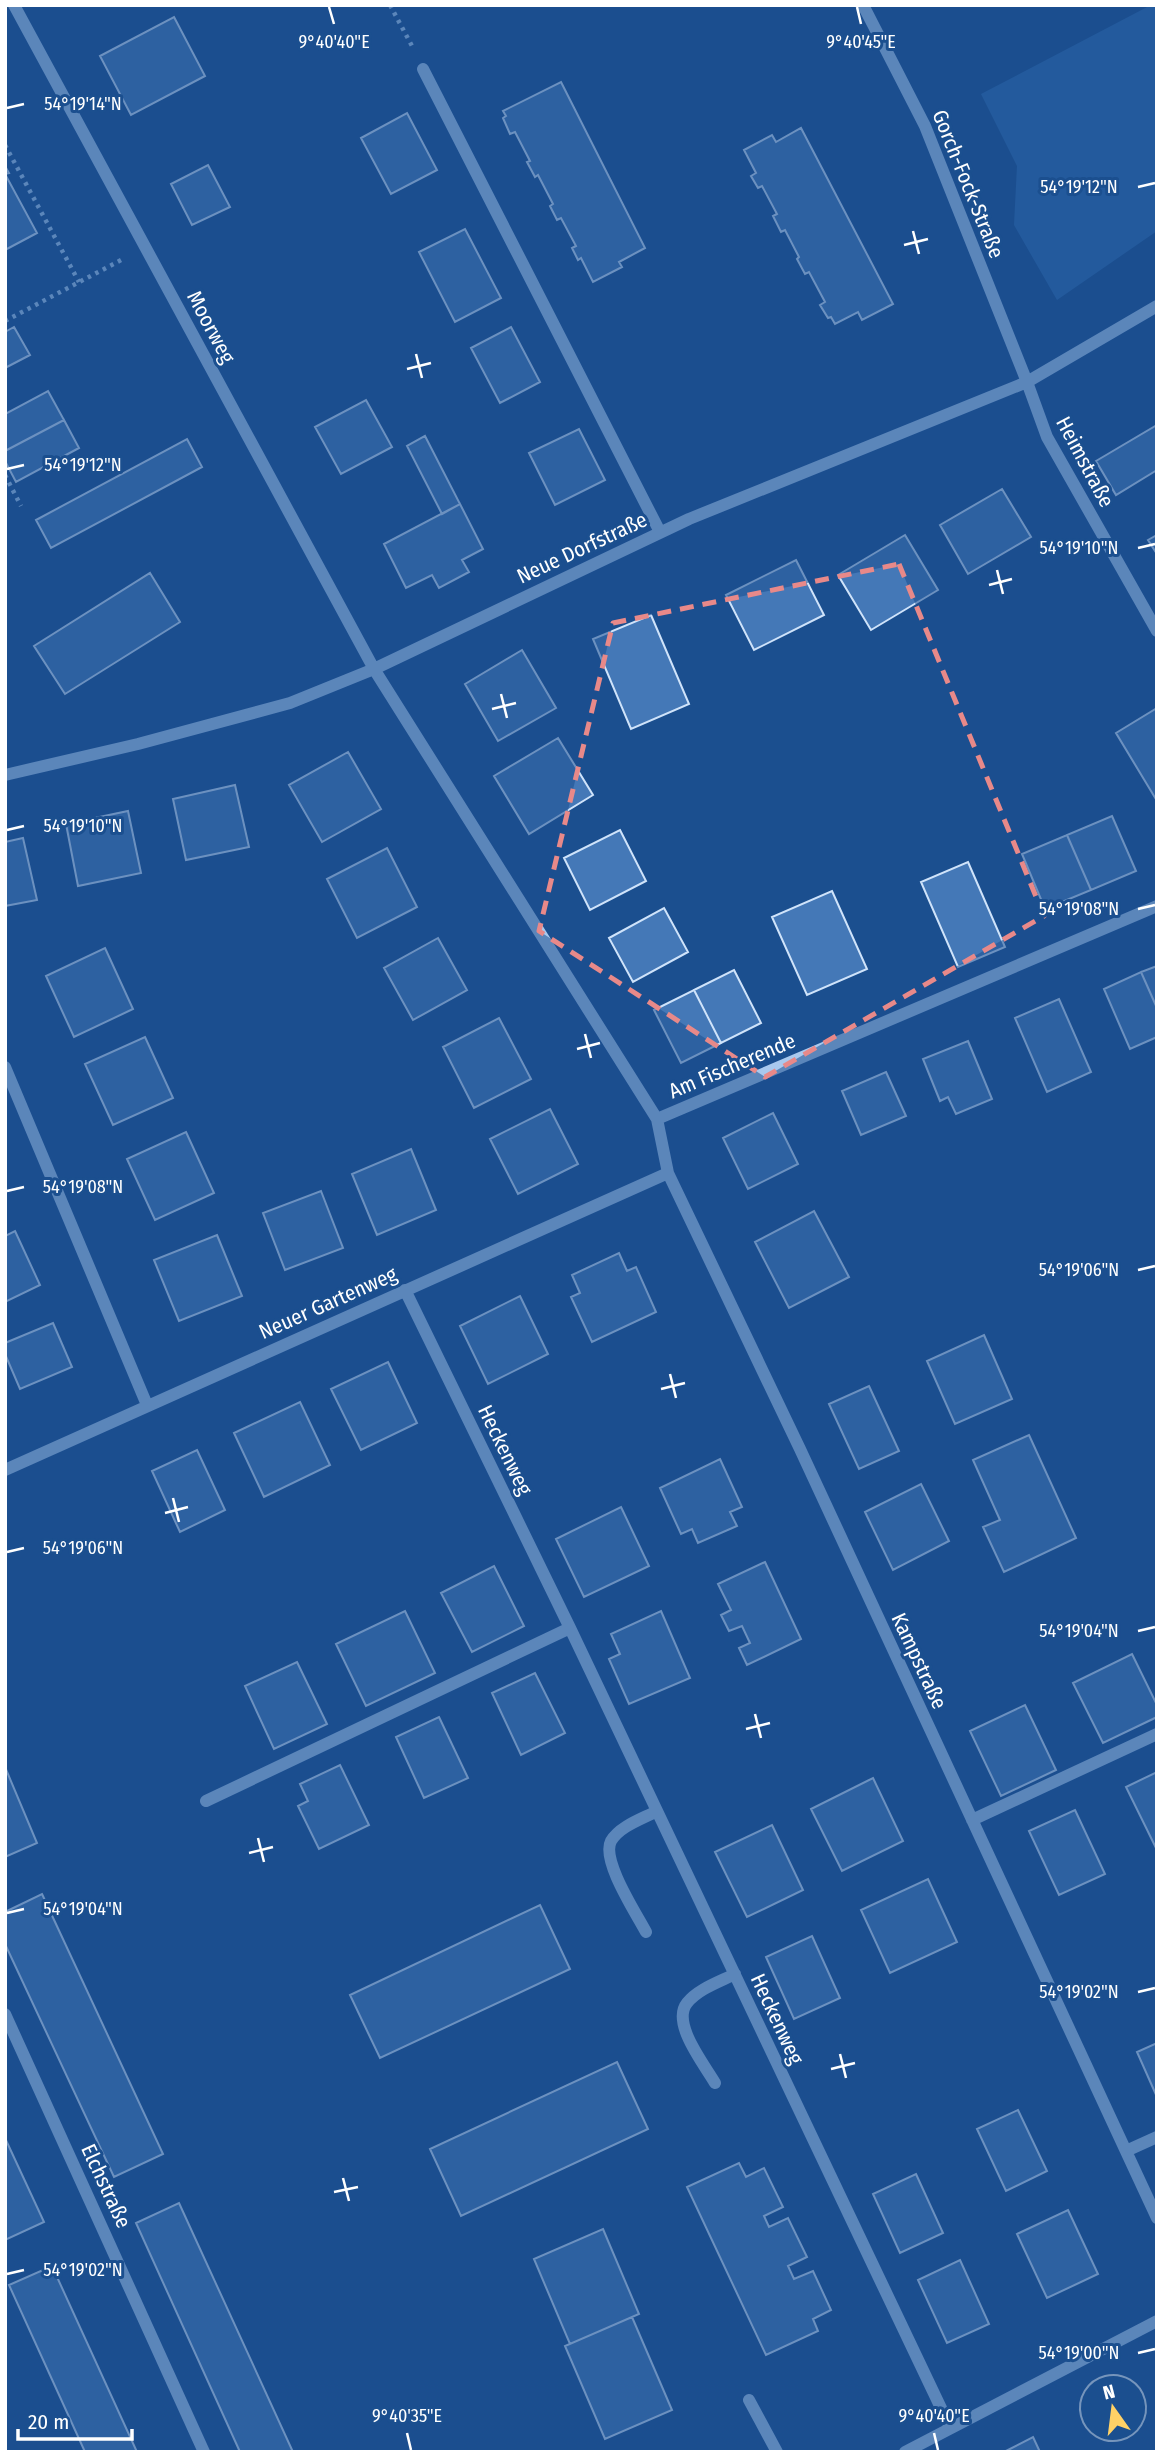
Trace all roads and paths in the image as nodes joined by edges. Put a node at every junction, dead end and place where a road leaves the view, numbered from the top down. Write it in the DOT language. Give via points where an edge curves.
graph roads {
  1 [pos="14,5"];
  2 [pos="390,5"];
  3 [pos="863,5"];
  4 [pos="423,69"];
  5 [pos="5,145"];
  6 [pos="146,247"];
  7 [pos="79,282"];
  8 [pos="1157,306"];
  9 [pos="5,321"];
  10 [pos="1027,382"];
  11 [pos="5,475"];
  12 [pos="22,506"];
  13 [pos="660,532"];
  14 [pos="1157,631"];
  15 [pos="374,668"];
  16 [pos="5,775"];
  17 [pos="1157,906"];
  18 [pos="5,1067"];
  19 [pos="657,1119"];
  20 [pos="668,1173"];
  21 [pos="405,1290"];
  22 [pos="147,1405"];
  23 [pos="5,1470"];
  24 [pos="570,1628"];
  25 [pos="1157,1734"];
  26 [pos="206,1801"];
  27 [pos="657,1811"];
  28 [pos="972,1820"];
  29 [pos="646,1932"];
  30 [pos="735,1974"];
  31 [pos="5,2014"];
  32 [pos="715,2083"];
  33 [pos="1157,2137"];
  34 [pos="1126,2151"];
  35 [pos="1157,2218"];
  36 [pos="1157,2321"];
  37 [pos="749,2400"];
  38 [pos="950,2427"];
  39 [pos="204,2452"];
  40 [pos="778,2452"];
  41 [pos="905,2452"];
  1 -- 6 [label="street, Moorweg"];
  2 -- 4 [label="path"];
  3 -- 10 [label="street, Gorch-Fock-Straße" via="925,126"];
  4 -- 13 [label="street"];
  5 -- 7 [label="path"];
  6 -- 7 [label="path"];
  6 -- 15 [label="street, Moorweg"];
  7 -- 9 [label="path"];
  8 -- 10 [label="street, Neue Dorfstraße"];
  10 -- 13 [label="street, Neue Dorfstraße"];
  10 -- 14 [label="street, Heimstraße" via="1047,437"];
  11 -- 12 [label="path"];
  13 -- 15 [label="street, Neue Dorfstraße"];
  15 -- 16 [label="street, Neue Dorfstraße" via="290,703"];
  15 -- 19 [label="street, Am Fischerende"];
  17 -- 19 [label="street, Am Fischerende"];
  18 -- 22 [label="street"];
  19 -- 20 [label="street, Kampstraße"];
  20 -- 21 [label="street, Neuer Gartenweg"];
  20 -- 28 [label="street, Kampstraße"];
  21 -- 22 [label="street, Neuer Gartenweg"];
  21 -- 24 [label="street, Heckenweg"];
  22 -- 23 [label="street, Neuer Gartenweg"];
  24 -- 26 [label="street"];
  24 -- 27 [label="street, Heckenweg"];
  25 -- 28 [label="street"];
  27 -- 29 [label="street" via="621,1830 610,1842 608,1854"];
  27 -- 30 [label="street, Heckenweg"];
  28 -- 34 [label="street, Kampstraße"];
  30 -- 32 [label="street" via="698,1993 681,2016 683,2028"];
  30 -- 38 [label="street, Heckenweg"];
  31 -- 39 [label="street, Elchstraße"];
  33 -- 34 [label="street"];
  34 -- 35 [label="street, Kampstraße"];
  36 -- 38 [label="street"];
  37 -- 40 [label="street"];
  38 -- 41 [label="street"];
}
